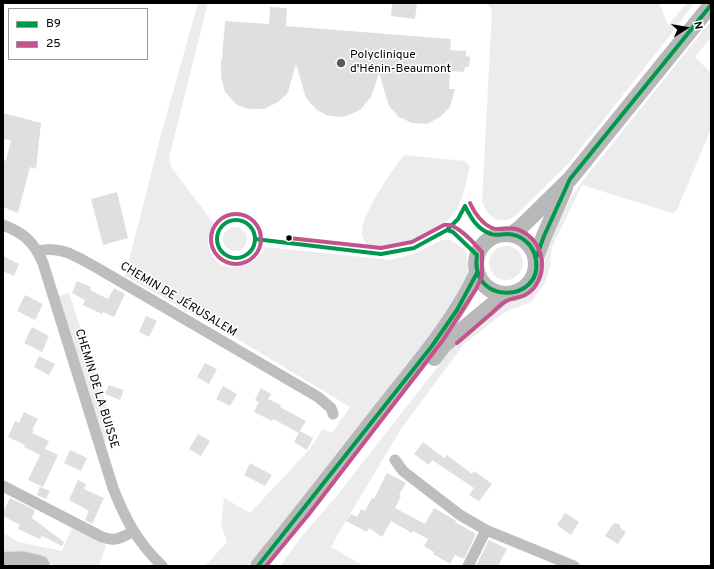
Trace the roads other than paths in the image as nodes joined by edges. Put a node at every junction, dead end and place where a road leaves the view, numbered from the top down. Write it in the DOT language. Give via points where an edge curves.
graph roads {
  1 [pos="711,5"];
  2 [pos="570,179"];
  3 [pos="3,225"];
  4 [pos="512,234"];
  5 [pos="38,251"];
  6 [pos="536,258"];
  7 [pos="477,273"];
  8 [pos="504,295"];
  9 [pos="333,414"];
  10 [pos="395,460"];
  11 [pos="3,486"];
  12 [pos="486,530"];
  13 [pos="133,532"];
  14 [pos="3,563"];
  15 [pos="39,566"];
  16 [pos="162,566"];
  17 [pos="258,566"];
  18 [pos="272,566"];
  19 [pos="468,566"];
  20 [pos="574,566"];
  1 -- 2 [label="main road"];
  2 -- 4 [label="main road"];
  2 -- 6 [label="main road"];
  3 -- 5 [label="street" via="21,234"];
  4 -- 6 [label="main road" via="526,241"];
  4 -- 7 [label="main road" via="496,235 481,246 477,255"];
  5 -- 9 [label="street, CHEMIN DE JÉRUSALEM" via="52,248 65,251 99,269 318,397 331,408"];
  5 -- 13 [label="street, CHEMIN DE LA BUISSE" via="113,488"];
  6 -- 8 [label="main road" via="536,271 530,284 514,294"];
  7 -- 8 [label="main road" via="487,288"];
  7 -- 17 [label="main road" via="438,337"];
  8 -- 18 [label="main road" via="444,345 404,393"];
  10 -- 12 [label="street" via="414,480 460,515"];
  11 -- 13 [label="street" via="102,537 118,539"];
  12 -- 19 [label="street"];
  12 -- 20 [label="street"];
  13 -- 16 [label="street, CHEMIN DE LA BUISSE"];
  14 -- 15 [label="highway" via="21,562"];
}
